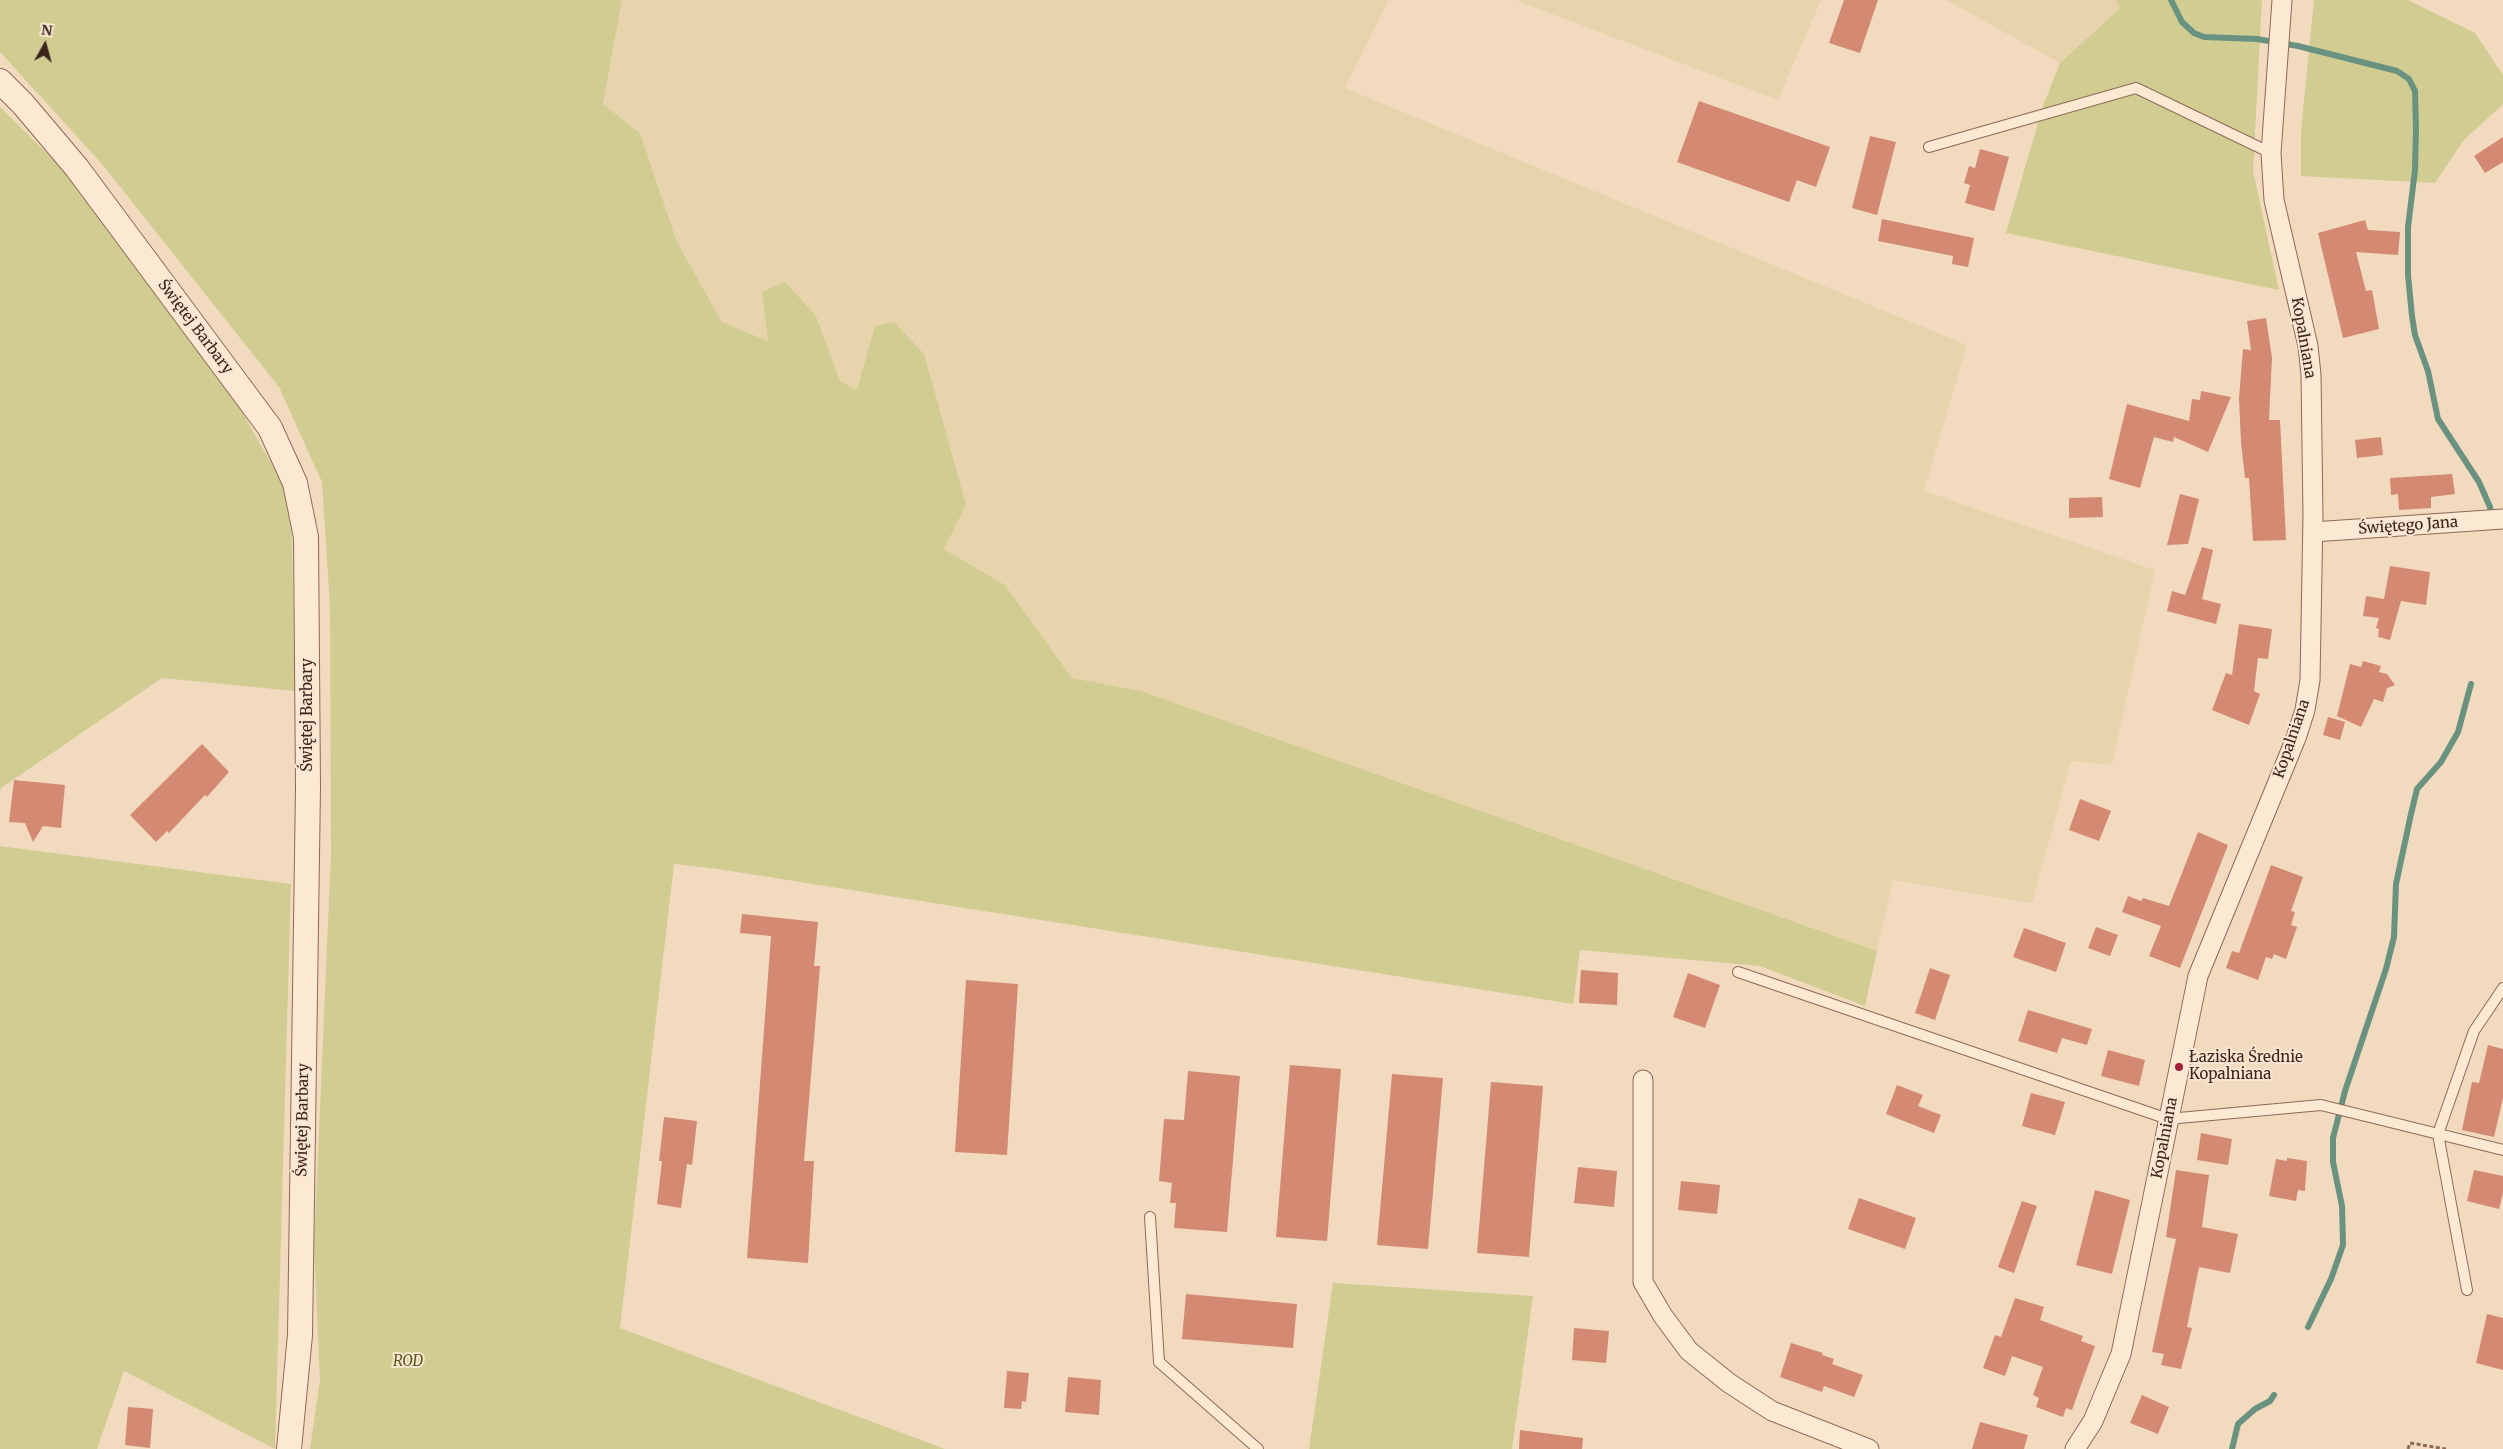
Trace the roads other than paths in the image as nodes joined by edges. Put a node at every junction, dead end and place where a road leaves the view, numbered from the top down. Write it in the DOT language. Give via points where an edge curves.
graph roads {
  1 [pos="2282,8"];
  2 [pos="0,81"];
  3 [pos="1929,147"];
  4 [pos="2271,153"];
  5 [pos="2503,520"];
  6 [pos="2313,532"];
  7 [pos="1738,972"];
  8 [pos="2503,988"];
  9 [pos="1643,1080"];
  10 [pos="2168,1119"];
  11 [pos="2438,1134"];
  12 [pos="2503,1150"];
  13 [pos="1150,1217"];
  14 [pos="2468,1290"];
  15 [pos="289,1449"];
  16 [pos="1258,1449"];
  17 [pos="1869,1449"];
  18 [pos="2075,1449"];
  1 -- 4 [label="street, Kopalniana"];
  2 -- 15 [label="street, Świętej Barbary" via="77,168 270,428 295,483 306,537 308,787 300,1336"];
  3 -- 4 [label="lane" via="2136,88"];
  4 -- 6 [label="street, Kopalniana" via="2274,200 2308,346 2313,407"];
  5 -- 6 [label="street, Świętego Jana"];
  6 -- 10 [label="street, Kopalniana" via="2310,680 2305,710 2198,976"];
  7 -- 10 [label="lane"];
  8 -- 11 [label="lane" via="2474,1031"];
  9 -- 17 [label="street" via="1643,1282 1663,1316 1690,1351 1772,1412"];
  10 -- 11 [label="lane" via="2321,1105"];
  10 -- 18 [label="street, Kopalniana" via="2121,1354 2093,1421"];
  11 -- 12 [label="lane"];
  11 -- 14 [label="lane"];
  13 -- 16 [label="lane" via="1159,1362"];
}
